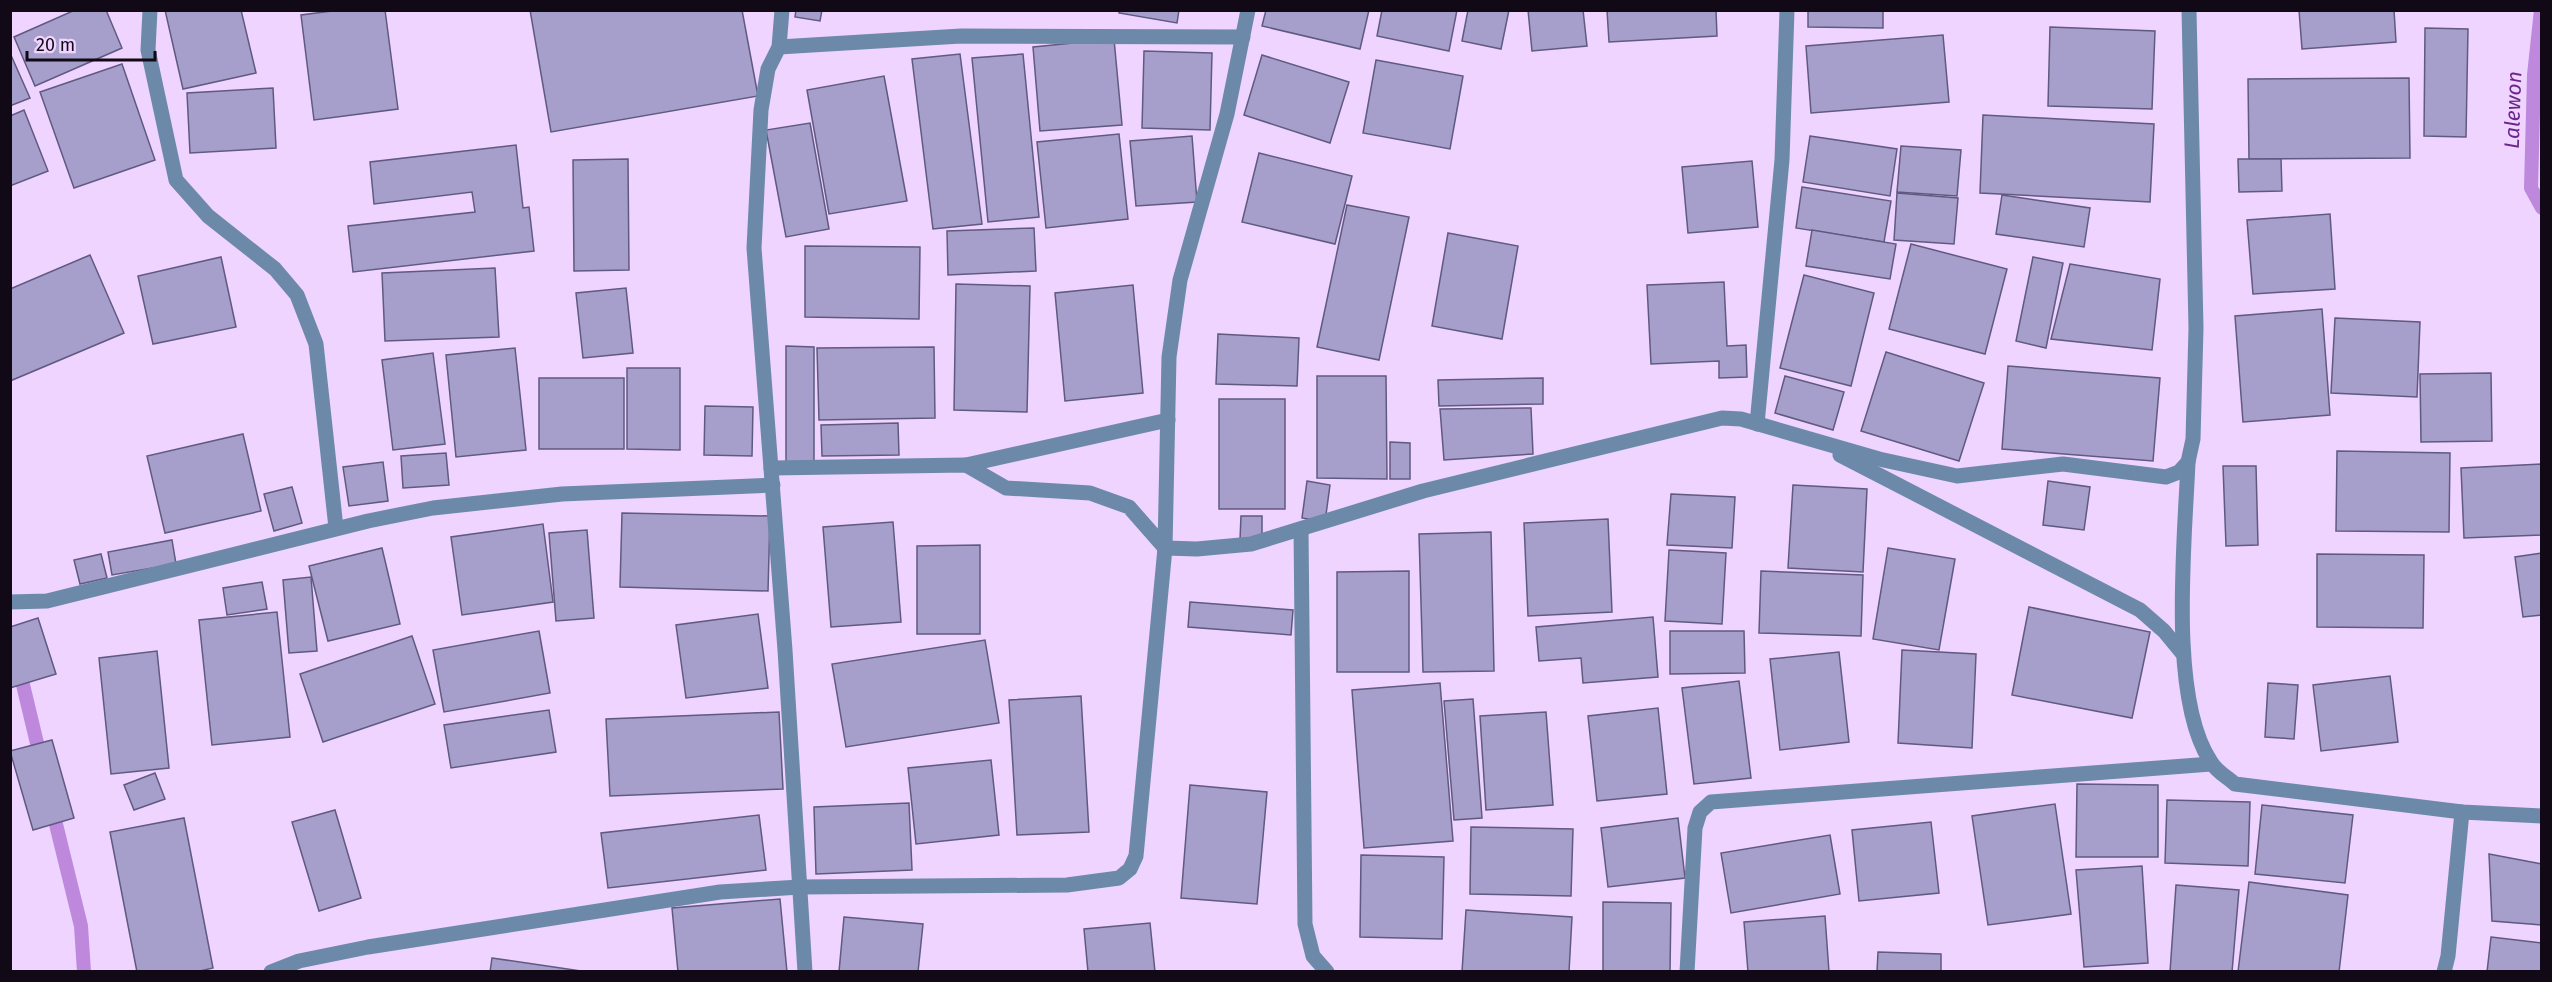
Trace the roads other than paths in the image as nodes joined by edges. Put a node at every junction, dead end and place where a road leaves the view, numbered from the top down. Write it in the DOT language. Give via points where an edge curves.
graph roads {
  1 [pos="150,10"];
  2 [pos="782,10"];
  3 [pos="1248,10"];
  4 [pos="1787,10"];
  5 [pos="2189,10"];
  6 [pos="1243,37"];
  7 [pos="779,47"];
  8 [pos="1167,420"];
  9 [pos="1757,424"];
  10 [pos="1810,439"];
  11 [pos="2188,462"];
  12 [pos="966,465"];
  13 [pos="771,468"];
  14 [pos="772,485"];
  15 [pos="336,528"];
  16 [pos="1301,529"];
  17 [pos="1165,548"];
  18 [pos="10,602"];
  19 [pos="2183,654"];
  20 [pos="2211,764"];
  21 [pos="2462,812"];
  22 [pos="2541,816"];
  23 [pos="800,887"];
  24 [pos="271,972"];
  25 [pos="805,972"];
  26 [pos="1327,972"];
  27 [pos="1687,972"];
  28 [pos="2444,972"];
  1 -- 15 [label="street" via="148,50 176,180 208,216 275,269 297,295 316,344"];
  2 -- 7 [label="street"];
  3 -- 6 [label="street"];
  4 -- 9 [label="street" via="1782,160"];
  5 -- 11 [label="street" via="2196,328 2193,439"];
  6 -- 7 [label="street" via="961,36"];
  6 -- 8 [label="street" via="1227,114 1180,280 1169,357"];
  7 -- 13 [label="street" via="768,69 761,110 754,248"];
  8 -- 12 [label="street"];
  8 -- 17 [label="street"];
  9 -- 10 [label="street"];
  9 -- 16 [label="street" via="1722,418 1423,491"];
  10 -- 11 [label="street" via="1957,476 2063,464 2166,477 2179,472"];
  10 -- 19 [label="street" via="2140,610"];
  11 -- 19 [label="street"];
  12 -- 13 [label="street"];
  12 -- 17 [label="street" via="1006,488 1090,493 1129,507"];
  13 -- 14 [label="street"];
  14 -- 15 [label="street" via="562,495 433,508"];
  14 -- 23 [label="street"];
  15 -- 18 [label="street" via="47,601"];
  16 -- 17 [label="street" via="1251,544"];
  16 -- 26 [label="street" via="1305,924 1312,956"];
  17 -- 23 [label="street" via="1136,856 1130,869 1119,878 1067,885"];
  19 -- 20 [label="street" via="2195,730"];
  20 -- 21 [label="street" via="2235,784"];
  20 -- 27 [label="street" via="1712,802 1700,812 1695,828"];
  21 -- 22 [label="street"];
  21 -- 28 [label="street"];
  23 -- 24 [label="street" via="720,892 368,947 299,961"];
  23 -- 25 [label="street"];
}
